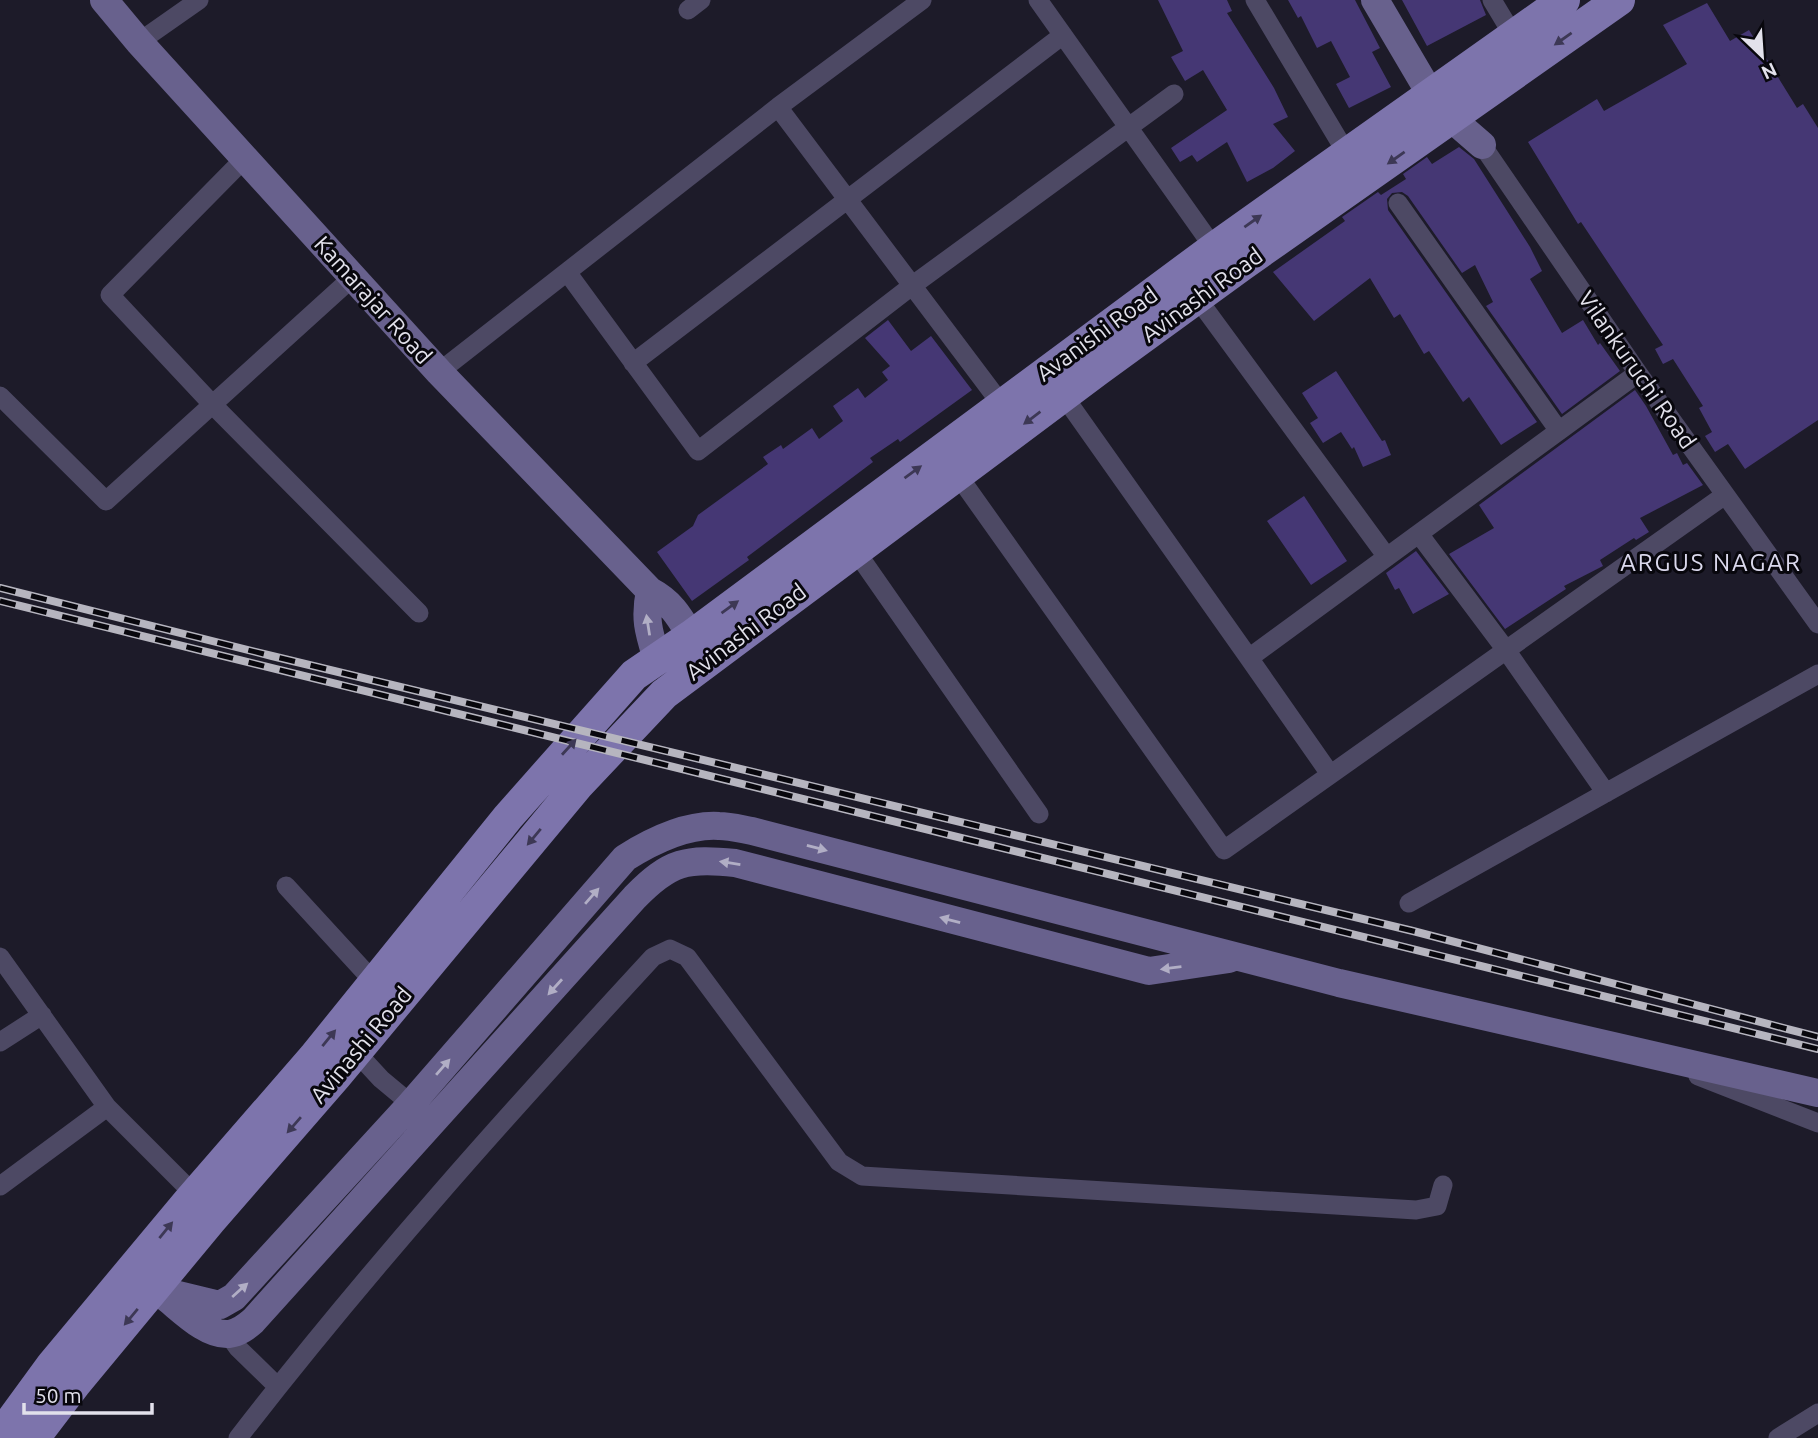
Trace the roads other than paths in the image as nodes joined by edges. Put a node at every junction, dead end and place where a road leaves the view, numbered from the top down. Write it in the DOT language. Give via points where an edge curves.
graph roads {
  1 [pos="104,0"];
  2 [pos="199,0"];
  3 [pos="922,0"];
  4 [pos="1038,0"];
  5 [pos="1255,0"];
  6 [pos="1375,0"];
  7 [pos="1395,0"];
  8 [pos="1492,0"];
  9 [pos="1564,0"];
  10 [pos="1619,0"];
  11 [pos="1063,35"];
  12 [pos="1513,35"];
  13 [pos="139,43"];
  14 [pos="1438,89"];
  15 [pos="1174,94"];
  16 [pos="778,107"];
  17 [pos="1459,115"];
  18 [pos="1129,128"];
  19 [pos="1482,145"];
  20 [pos="1348,154"];
  21 [pos="245,158"];
  22 [pos="848,201"];
  23 [pos="1398,203"];
  24 [pos="1214,248"];
  25 [pos="567,272"];
  26 [pos="353,276"];
  27 [pos="913,285"];
  28 [pos="1197,298"];
  29 [pos="1089,358"];
  30 [pos="633,363"];
  31 [pos="439,373"];
  32 [pos="1638,373"];
  33 [pos="1063,395"];
  34 [pos="0,396"];
  35 [pos="212,404"];
  36 [pos="1003,405"];
  37 [pos="1559,431"];
  38 [pos="964,457"];
  39 [pos="1725,495"];
  40 [pos="1419,534"];
  41 [pos="855,550"];
  42 [pos="1387,558"];
  43 [pos="650,591"];
  44 [pos="419,613"];
  45 [pos="1818,625"];
  46 [pos="691,636"];
  47 [pos="1506,650"];
  48 [pos="1249,658"];
  49 [pos="645,667"];
  50 [pos="1818,674"];
  51 [pos="1330,774"];
  52 [pos="1606,793"];
  53 [pos="1039,814"];
  54 [pos="286,886"];
  55 [pos="1409,903"];
  56 [pos="0,957"];
  57 [pos="1238,957"];
  58 [pos="375,983"];
  59 [pos="42,1015"];
  60 [pos="0,1042"];
  61 [pos="1633,1051"];
  62 [pos="356,1052"];
  63 [pos="1818,1093"];
  64 [pos="411,1104"];
  65 [pos="107,1107"];
  66 [pos="1818,1123"];
  67 [pos="1444,1185"];
  68 [pos="0,1186"];
  69 [pos="195,1195"];
  70 [pos="154,1289"];
  71 [pos="228,1334"];
  72 [pos="278,1387"];
  73 [pos="1818,1413"];
  74 [pos="10,1429"];
  75 [pos="241,1437"];
  76 [pos="1778,1438"];
  1 -- 13 [label="main road, Kamarajar Road"];
  2 -- 13 [label="street"];
  3 -- 16 [label="street"];
  4 -- 11 [label="street"];
  5 -- 20 [label="street"];
  6 -- 14 [label="main road"];
  7 -- 14 [label="main road" via="1426,55"];
  8 -- 12 [label="street"];
  9 -- 12 [label="main road, Avanishi Road"];
  10 -- 17 [label="main road, Avinashi Road, one-way"];
  11 -- 18 [label="street"];
  11 -- 22 [label="street"];
  12 -- 14 [label="main road, Avanishi Road"];
  13 -- 21 [label="main road, Kamarajar Road"];
  14 -- 20 [label="main road, Avanishi Road"];
  15 -- 18 [label="street"];
  16 -- 22 [label="street"];
  16 -- 25 [label="street"];
  17 -- 19 [label="main road, Vilankuruchi Road"];
  17 -- 28 [label="main road, Avinashi Road, one-way"];
  18 -- 24 [label="street"];
  18 -- 27 [label="street"];
  19 -- 32 [label="street, Vilankuruchi Road"];
  24 -- 20 [label="main road, Avanishi Road, one-way"];
  21 -- 26 [label="main road, Kamarajar Road"];
  21 -- 35 [label="street" via="110,295"];
  22 -- 27 [label="street"];
  22 -- 30 [label="street"];
  23 -- 37 [label="street"];
  24 -- 29 [label="main road, Avanishi Road"];
  25 -- 30 [label="street"];
  25 -- 31 [label="street"];
  26 -- 31 [label="main road, Kamarajar Road"];
  26 -- 35 [label="street"];
  27 -- 30 [label="street" via="698,451"];
  27 -- 36 [label="street"];
  28 -- 29 [label="main road, Avinashi Road"];
  28 -- 42 [label="street"];
  29 -- 33 [label="main road, Avinashi Road"];
  29 -- 36 [label="main road, Avanishi Road"];
  31 -- 43 [label="main road, Kamarajar Road"];
  32 -- 37 [label="street"];
  32 -- 39 [label="street, Vilankuruchi Road"];
  33 -- 38 [label="main road, Avinashi Road, one-way"];
  33 -- 48 [label="street"];
  34 -- 35 [label="street" via="106,501"];
  35 -- 44 [label="street"];
  36 -- 38 [label="main road, Avanishi Road"];
  37 -- 40 [label="street"];
  38 -- 41 [label="main road, Avinashi Road"];
  46 -- 38 [label="main road, Avanishi Road, one-way"];
  38 -- 51 [label="street" via="1224,850"];
  39 -- 45 [label="street, Vilankuruchi Road"];
  39 -- 47 [label="street"];
  40 -- 42 [label="street"];
  40 -- 47 [label="street"];
  41 -- 53 [label="street"];
  41 -- 62 [label="main road, Avinashi Road, one-way" via="664,694 578,785"];
  42 -- 48 [label="street"];
  43 -- 46 [label="main road, Kamarajar Road" via="676,611"];
  49 -- 43 [label="main road, one-way"];
  46 -- 49 [label="main road, Avanishi Road"];
  47 -- 51 [label="street"];
  47 -- 52 [label="street"];
  48 -- 51 [label="street"];
  58 -- 49 [label="main road, Avinashi Road, one-way" via="508,817"];
  50 -- 52 [label="street"];
  52 -- 55 [label="street"];
  54 -- 58 [label="street"];
  56 -- 59 [label="street"];
  57 -- 61 [label="main road"];
  64 -- 57 [label="main road, one-way" via="625,858 653,840 717,825"];
  57 -- 71 [label="main road, one-way" via="1149,971 735,863 701,859 677,865 653,878 635,897 253,1321"];
  69 -- 58 [label="main road, Avinashi Road, one-way"];
  59 -- 60 [label="street"];
  59 -- 65 [label="street"];
  61 -- 63 [label="main road"];
  61 -- 66 [label="street"];
  62 -- 64 [label="street"];
  62 -- 70 [label="main road, Avinashi Road, one-way"];
  70 -- 64 [label="main road, one-way" via="220,1305 234,1297"];
  65 -- 68 [label="street"];
  65 -- 69 [label="street"];
  67 -- 72 [label="street" via="1437,1206 1416,1210 862,1176 839,1163 687,957 670,949 653,957 481,1144"];
  74 -- 69 [label="main road, Avinashi Road, one-way" via="52,1365"];
  70 -- 71 [label="main road" via="211,1331"];
  70 -- 74 [label="main road, Avinashi Road, one-way" via="75,1384"];
  71 -- 72 [label="street"];
  72 -- 75 [label="street"];
  73 -- 76 [label="street"];
}
